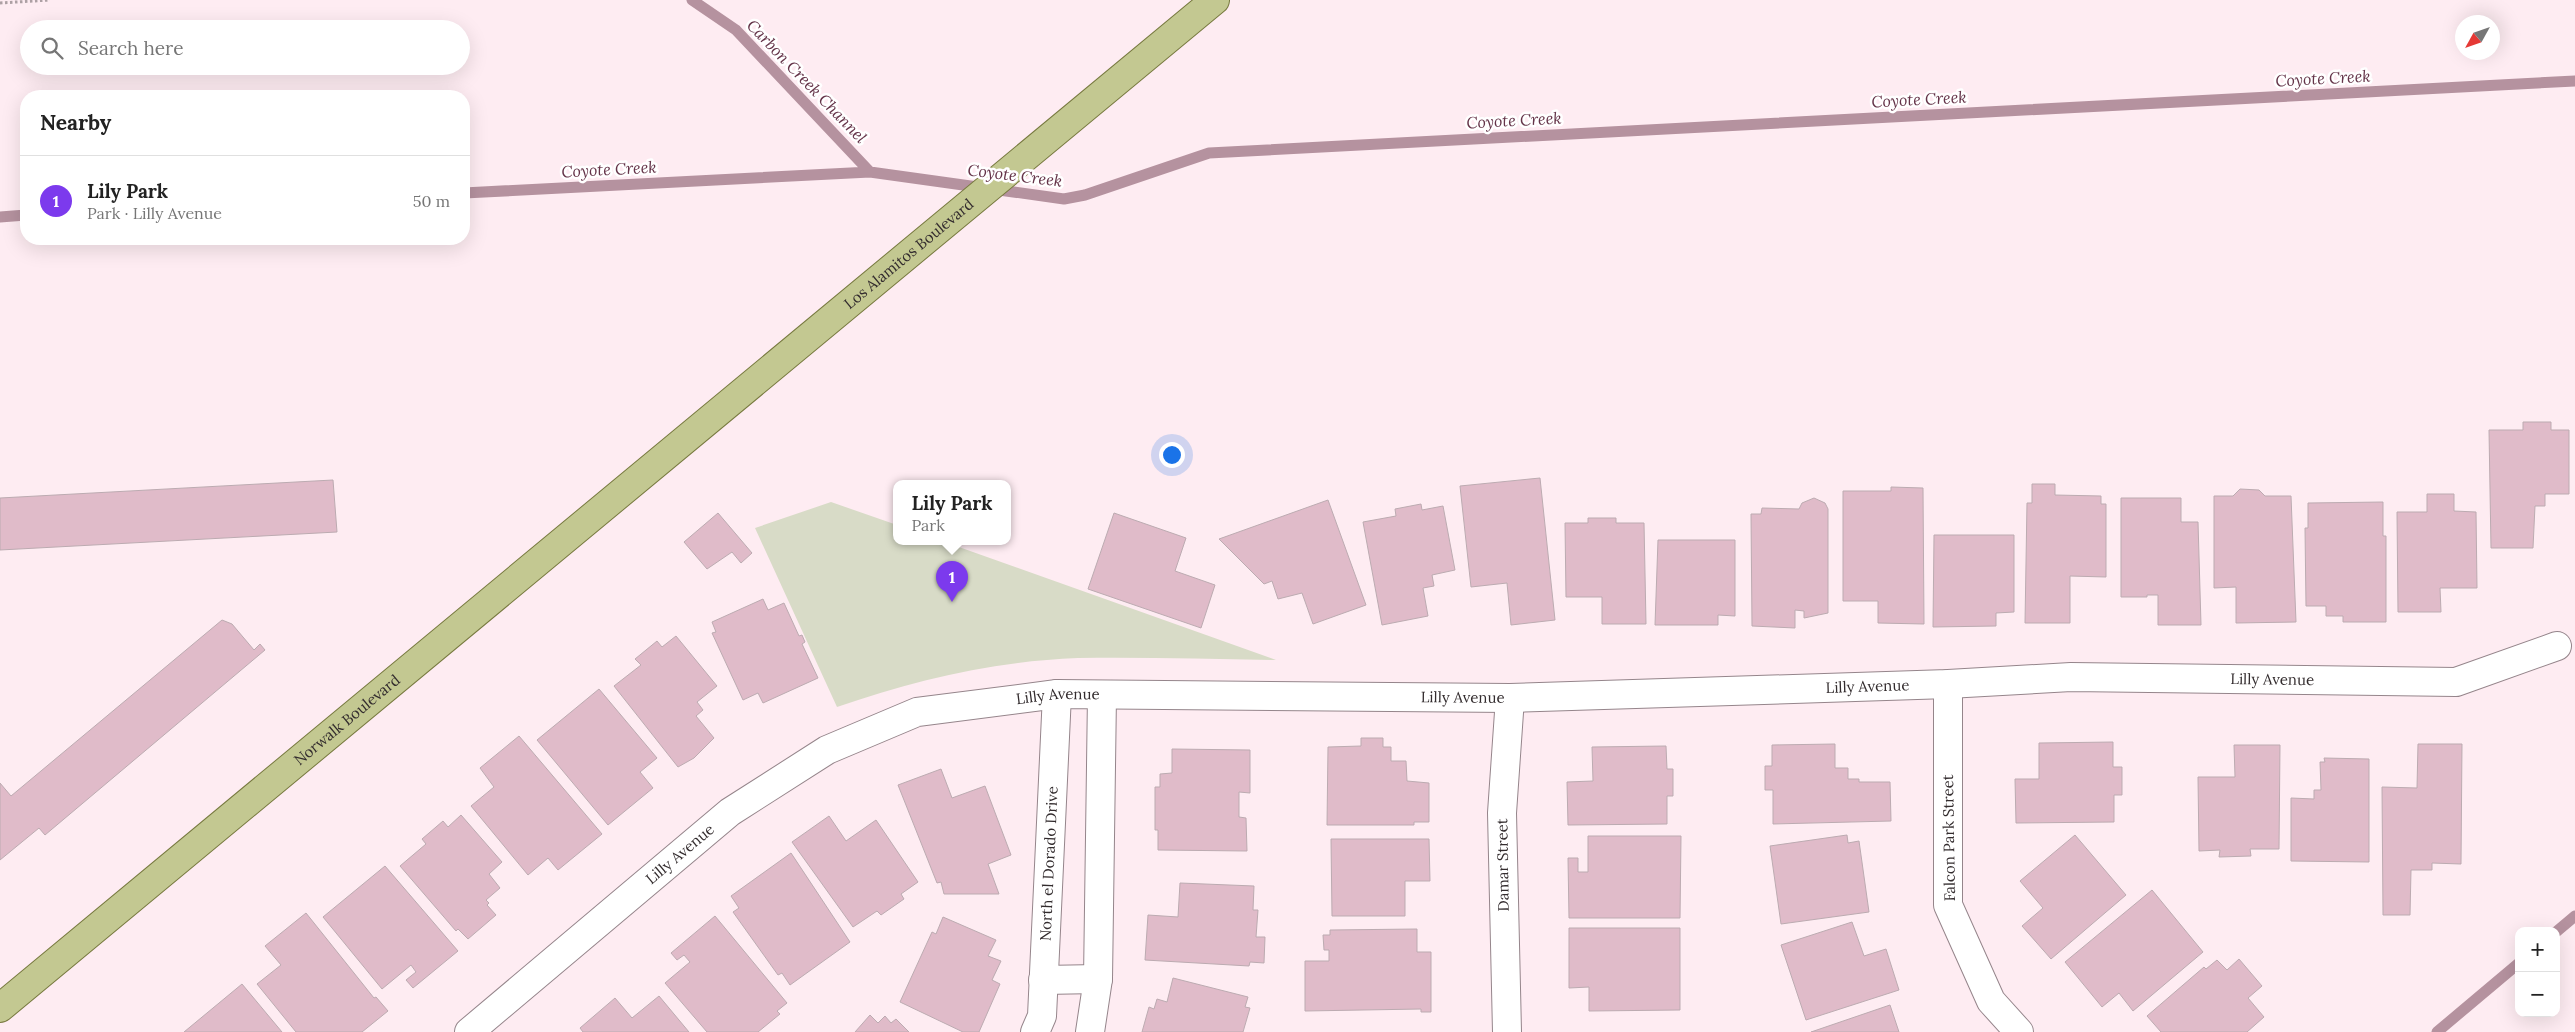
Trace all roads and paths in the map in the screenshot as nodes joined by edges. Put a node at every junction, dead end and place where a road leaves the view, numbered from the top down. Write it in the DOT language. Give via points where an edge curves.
graph roads {
  1 [pos="50,0"];
  2 [pos="1215,0"];
  3 [pos="0,3"];
  4 [pos="694,430"];
  5 [pos="2558,646"];
  6 [pos="1948,684"];
  7 [pos="1057,694"];
  8 [pos="1102,695"];
  9 [pos="1510,698"];
  10 [pos="1098,979"];
  11 [pos="1044,980"];
  12 [pos="0,1008"];
  13 [pos="469,1032"];
  14 [pos="1036,1032"];
  15 [pos="1090,1032"];
  16 [pos="1507,1032"];
  17 [pos="2019,1032"];
  1 -- 3 [label="path"];
  2 -- 4 [label="main road, Los Alamitos Boulevard"];
  4 -- 12 [label="main road, Norwalk Boulevard"];
  5 -- 6 [label="street, Lilly Avenue" via="2456,682 2071,678"];
  6 -- 9 [label="street, Lilly Avenue"];
  6 -- 17 [label="street, Falcon Park Street" via="1948,906 1991,1001"];
  7 -- 8 [label="street, Lilly Avenue"];
  7 -- 11 [label="street, North el Dorado Drive"];
  7 -- 13 [label="street, Lilly Avenue" via="917,712 827,750 730,812"];
  8 -- 9 [label="street, Lilly Avenue"];
  8 -- 10 [label="street"];
  9 -- 16 [label="street, Damar Street" via="1502,813"];
  10 -- 11 [label="street"];
  10 -- 15 [label="street"];
  11 -- 14 [label="street, North el Dorado Drive" via="1042,1016"];
}
